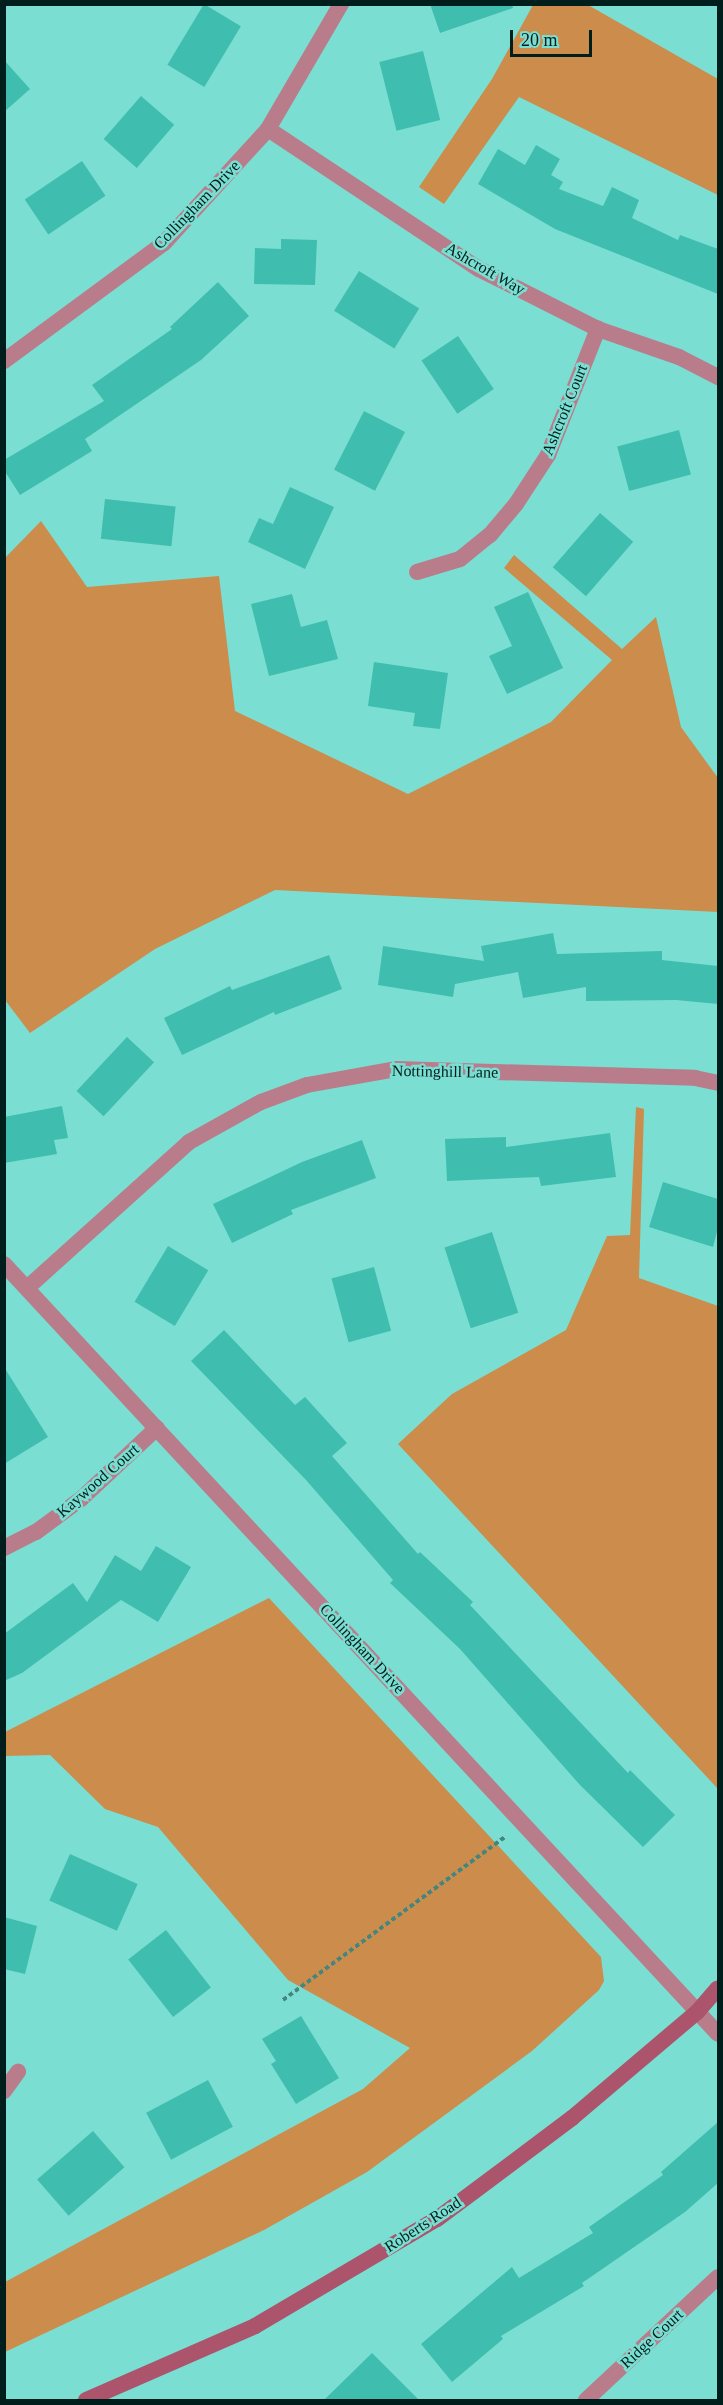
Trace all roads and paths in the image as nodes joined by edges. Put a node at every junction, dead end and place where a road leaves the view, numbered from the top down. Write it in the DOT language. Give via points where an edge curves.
graph roads {
  1 [pos="341,4"];
  2 [pos="268,129"];
  3 [pos="598,329"];
  4 [pos="4,361"];
  5 [pos="718,376"];
  6 [pos="417,572"];
  7 [pos="718,1083"];
  8 [pos="4,1264"];
  9 [pos="27,1288"];
  10 [pos="157,1428"];
  11 [pos="4,1548"];
  12 [pos="523,1823"];
  13 [pos="718,1988"];
  14 [pos="284,2000"];
  15 [pos="698,2011"];
  16 [pos="718,2034"];
  17 [pos="18,2072"];
  18 [pos="4,2091"];
  19 [pos="718,2277"];
  20 [pos="86,2400"];
  21 [pos="586,2400"];
  1 -- 2 [label="street, Collingham Drive"];
  2 -- 3 [label="street, Ashcroft Way" via="479,268"];
  2 -- 4 [label="street, Collingham Drive" via="165,243"];
  3 -- 5 [label="street, Ashcroft Way" via="679,357"];
  3 -- 6 [label="street, Ashcroft Court" via="548,455 516,504 490,536 460,559"];
  7 -- 9 [label="street, Nottinghill Lane" via="695,1078 396,1069 307,1085 261,1102 189,1142"];
  8 -- 9 [label="street, Collingham Drive"];
  9 -- 10 [label="street, Collingham Drive"];
  10 -- 11 [label="street, Kaywood Court" via="81,1499 36,1532"];
  10 -- 12 [label="street, Collingham Drive"];
  12 -- 14 [label="path"];
  12 -- 15 [label="street, Collingham Drive"];
  13 -- 15 [label="main road, Roberts Road"];
  15 -- 16 [label="street, Collingham Drive"];
  15 -- 20 [label="main road, Roberts Road" via="572,2118 437,2219 255,2326"];
  17 -- 18 [label="street"];
  19 -- 21 [label="street, Ridge Court"];
}
